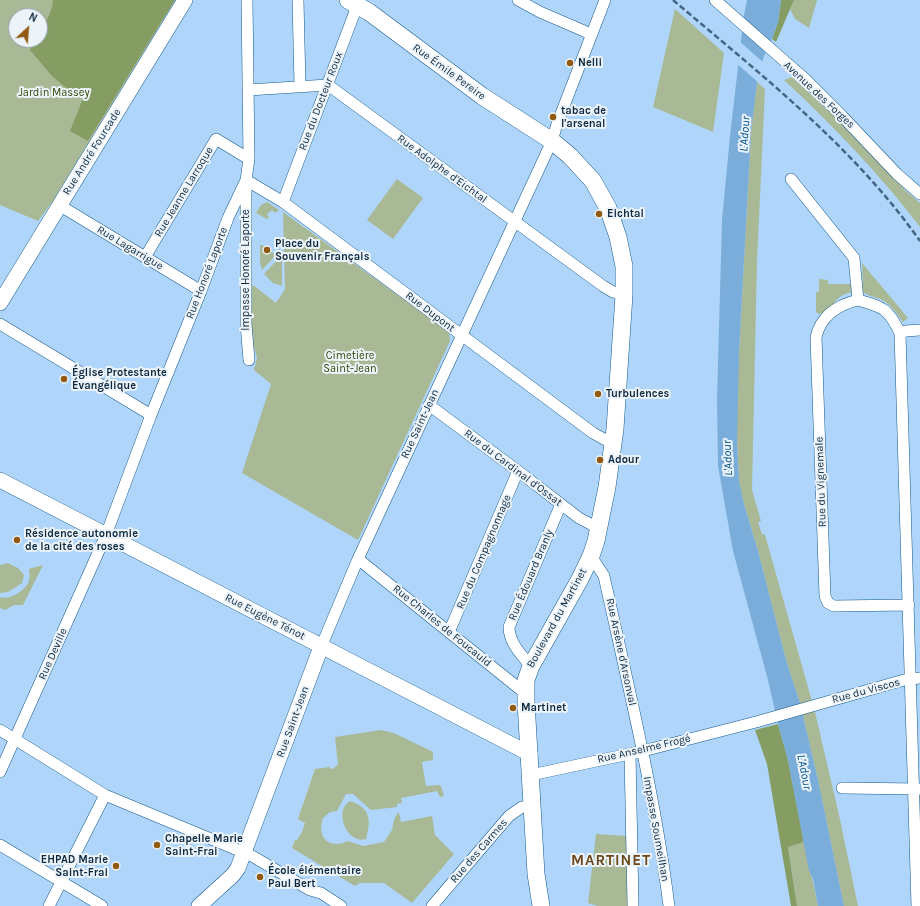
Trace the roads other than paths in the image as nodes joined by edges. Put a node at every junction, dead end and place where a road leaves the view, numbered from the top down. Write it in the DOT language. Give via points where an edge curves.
graph roads {
  1 [pos="185,0"];
  2 [pos="246,0"];
  3 [pos="298,0"];
  4 [pos="518,0"];
  5 [pos="605,0"];
  6 [pos="715,0"];
  7 [pos="355,2"];
  8 [pos="591,34"];
  9 [pos="328,85"];
  10 [pos="300,86"];
  11 [pos="248,90"];
  12 [pos="552,141"];
  13 [pos="249,159"];
  14 [pos="791,179"];
  15 [pos="246,180"];
  16 [pos="920,194"];
  17 [pos="283,202"];
  18 [pos="59,205"];
  19 [pos="514,222"];
  20 [pos="145,257"];
  21 [pos="201,291"];
  22 [pos="624,295"];
  23 [pos="858,300"];
  24 [pos="0,303"];
  25 [pos="0,324"];
  26 [pos="920,330"];
  27 [pos="900,333"];
  28 [pos="461,335"];
  29 [pos="248,360"];
  30 [pos="429,405"];
  31 [pos="151,415"];
  32 [pos="613,444"];
  33 [pos="518,471"];
  34 [pos="0,480"];
  35 [pos="561,504"];
  36 [pos="598,528"];
  37 [pos="106,535"];
  38 [pos="591,556"];
  39 [pos="358,559"];
  40 [pos="909,605"];
  41 [pos="449,632"];
  42 [pos="321,647"];
  43 [pos="531,666"];
  44 [pos="915,678"];
  45 [pos="526,694"];
  46 [pos="756,722"];
  47 [pos="0,730"];
  48 [pos="15,739"];
  49 [pos="643,751"];
  50 [pos="530,754"];
  51 [pos="630,754"];
  52 [pos="0,772"];
  53 [pos="531,775"];
  54 [pos="842,788"];
  55 [pos="917,789"];
  56 [pos="105,795"];
  57 [pos="533,806"];
  58 [pos="0,845"];
  59 [pos="244,852"];
  60 [pos="62,882"];
  61 [pos="633,905"];
  62 [pos="49,906"];
  63 [pos="102,906"];
  64 [pos="200,906"];
  65 [pos="341,906"];
  66 [pos="432,906"];
  67 [pos="541,906"];
  68 [pos="669,906"];
  69 [pos="917,906"];
  1 -- 18 [label="street, Rue André Fourcade"];
  2 -- 11 [label="street, Rue Honoré Laporte"];
  3 -- 10 [label="street"];
  4 -- 8 [label="street"];
  5 -- 8 [label="street, Rue Saint-Jean"];
  6 -- 16 [label="street, Avenue des Forges" via="805,79 897,174"];
  7 -- 9 [label="street, Rue du Docteur Roux"];
  7 -- 12 [label="main road, Rue Émile Pereire" via="482,96"];
  8 -- 12 [label="street, Rue Saint-Jean"];
  9 -- 10 [label="street"];
  9 -- 17 [label="street, Rue du Docteur Roux"];
  9 -- 19 [label="street, Rue Adolphe d'Eichtal"];
  10 -- 11 [label="street"];
  11 -- 13 [label="street, Rue Honoré Laporte"];
  12 -- 19 [label="street, Rue Saint-Jean"];
  12 -- 22 [label="main road, Boulevard du Martinet" via="570,156 592,181 608,208 622,250"];
  13 -- 15 [label="street, Rue Honoré Laporte"];
  13 -- 20 [label="street, Rue Jeanne Larroque" via="216,139"];
  14 -- 23 [label="street" via="854,258"];
  15 -- 17 [label="street, Rue Dupont"];
  15 -- 21 [label="street, Rue Honoré Laporte" via="228,218"];
  15 -- 29 [label="street, Impasse Honoré Laporte" via="245,273"];
  17 -- 28 [label="street, Rue Dupont"];
  18 -- 20 [label="street, Rue Lagarrigue"];
  18 -- 24 [label="street, Rue André Fourcade"];
  19 -- 22 [label="street, Rue Adolphe d'Eichtal" via="603,286"];
  19 -- 28 [label="street, Rue Saint-Jean"];
  20 -- 21 [label="street, Rue Lagarrigue"];
  21 -- 31 [label="street, Rue Honoré Laporte"];
  22 -- 32 [label="main road, Boulevard du Martinet"];
  23 -- 27 [label="street" via="887,311"];
  23 -- 40 [label="street, Rue du Vignemale" via="848,302 829,314 818,327 816,337 825,596 828,603 834,606"];
  25 -- 31 [label="street"];
  26 -- 27 [label="street"];
  27 -- 40 [label="street"];
  28 -- 30 [label="street, Rue Saint-Jean"];
  28 -- 32 [label="street, Rue Dupont" via="594,433"];
  30 -- 33 [label="street, Rue du Cardinal d'Ossat"];
  30 -- 39 [label="street, Rue Saint-Jean"];
  31 -- 37 [label="street, Rue Honoré Laporte"];
  32 -- 36 [label="main road, Boulevard du Martinet"];
  33 -- 35 [label="street, Rue du Cardinal d'Ossat"];
  33 -- 41 [label="street, Rue du Compagnonnage"];
  34 -- 37 [label="street, Rue Eugène Ténot"];
  35 -- 36 [label="street, Rue du Cardinal d'Ossat" via="578,518"];
  35 -- 43 [label="street, Rue Édouard Branly" via="509,627 509,635 520,654"];
  36 -- 38 [label="main road, Boulevard du Martinet"];
  37 -- 42 [label="street, Rue Eugène Ténot"];
  37 -- 48 [label="street, Rue Deville"];
  38 -- 43 [label="main road, Boulevard du Martinet"];
  38 -- 49 [label="street, Rue Arsène d'Arsonval" via="604,576"];
  39 -- 41 [label="street, Rue Charles de Foucauld"];
  39 -- 42 [label="street, Rue Saint-Jean"];
  40 -- 44 [label="street"];
  41 -- 45 [label="street, Rue Charles de Foucauld"];
  42 -- 50 [label="street, Rue Eugène Ténot"];
  42 -- 59 [label="street, Rue Saint-Jean"];
  43 -- 45 [label="main road, Boulevard du Martinet" via="526,680"];
  44 -- 46 [label="street, Rue du Viscos"];
  44 -- 55 [label="street"];
  45 -- 50 [label="main road, Boulevard du Martinet"];
  46 -- 49 [label="street, Rue Anselme Frogé"];
  47 -- 48 [label="street"];
  48 -- 52 [label="street, Rue Deville"];
  48 -- 56 [label="street"];
  49 -- 51 [label="street, Rue Anselme Frogé"];
  49 -- 68 [label="street, Impasse Soumeilhan"];
  50 -- 53 [label="main road, Boulevard du Martinet"];
  51 -- 53 [label="street, Rue Anselme Frogé"];
  51 -- 61 [label="street"];
  53 -- 57 [label="main road, Boulevard du Martinet"];
  54 -- 55 [label="street"];
  55 -- 69 [label="street"];
  56 -- 59 [label="street"];
  56 -- 60 [label="street"];
  57 -- 66 [label="street, Rue des Carmes" via="522,807 509,816"];
  57 -- 67 [label="main road, Boulevard du Martinet" via="536,874"];
  58 -- 60 [label="street"];
  59 -- 64 [label="street, Rue Saint-Jean" via="233,875"];
  59 -- 65 [label="street"];
  60 -- 62 [label="street"];
  60 -- 63 [label="street"];
}
